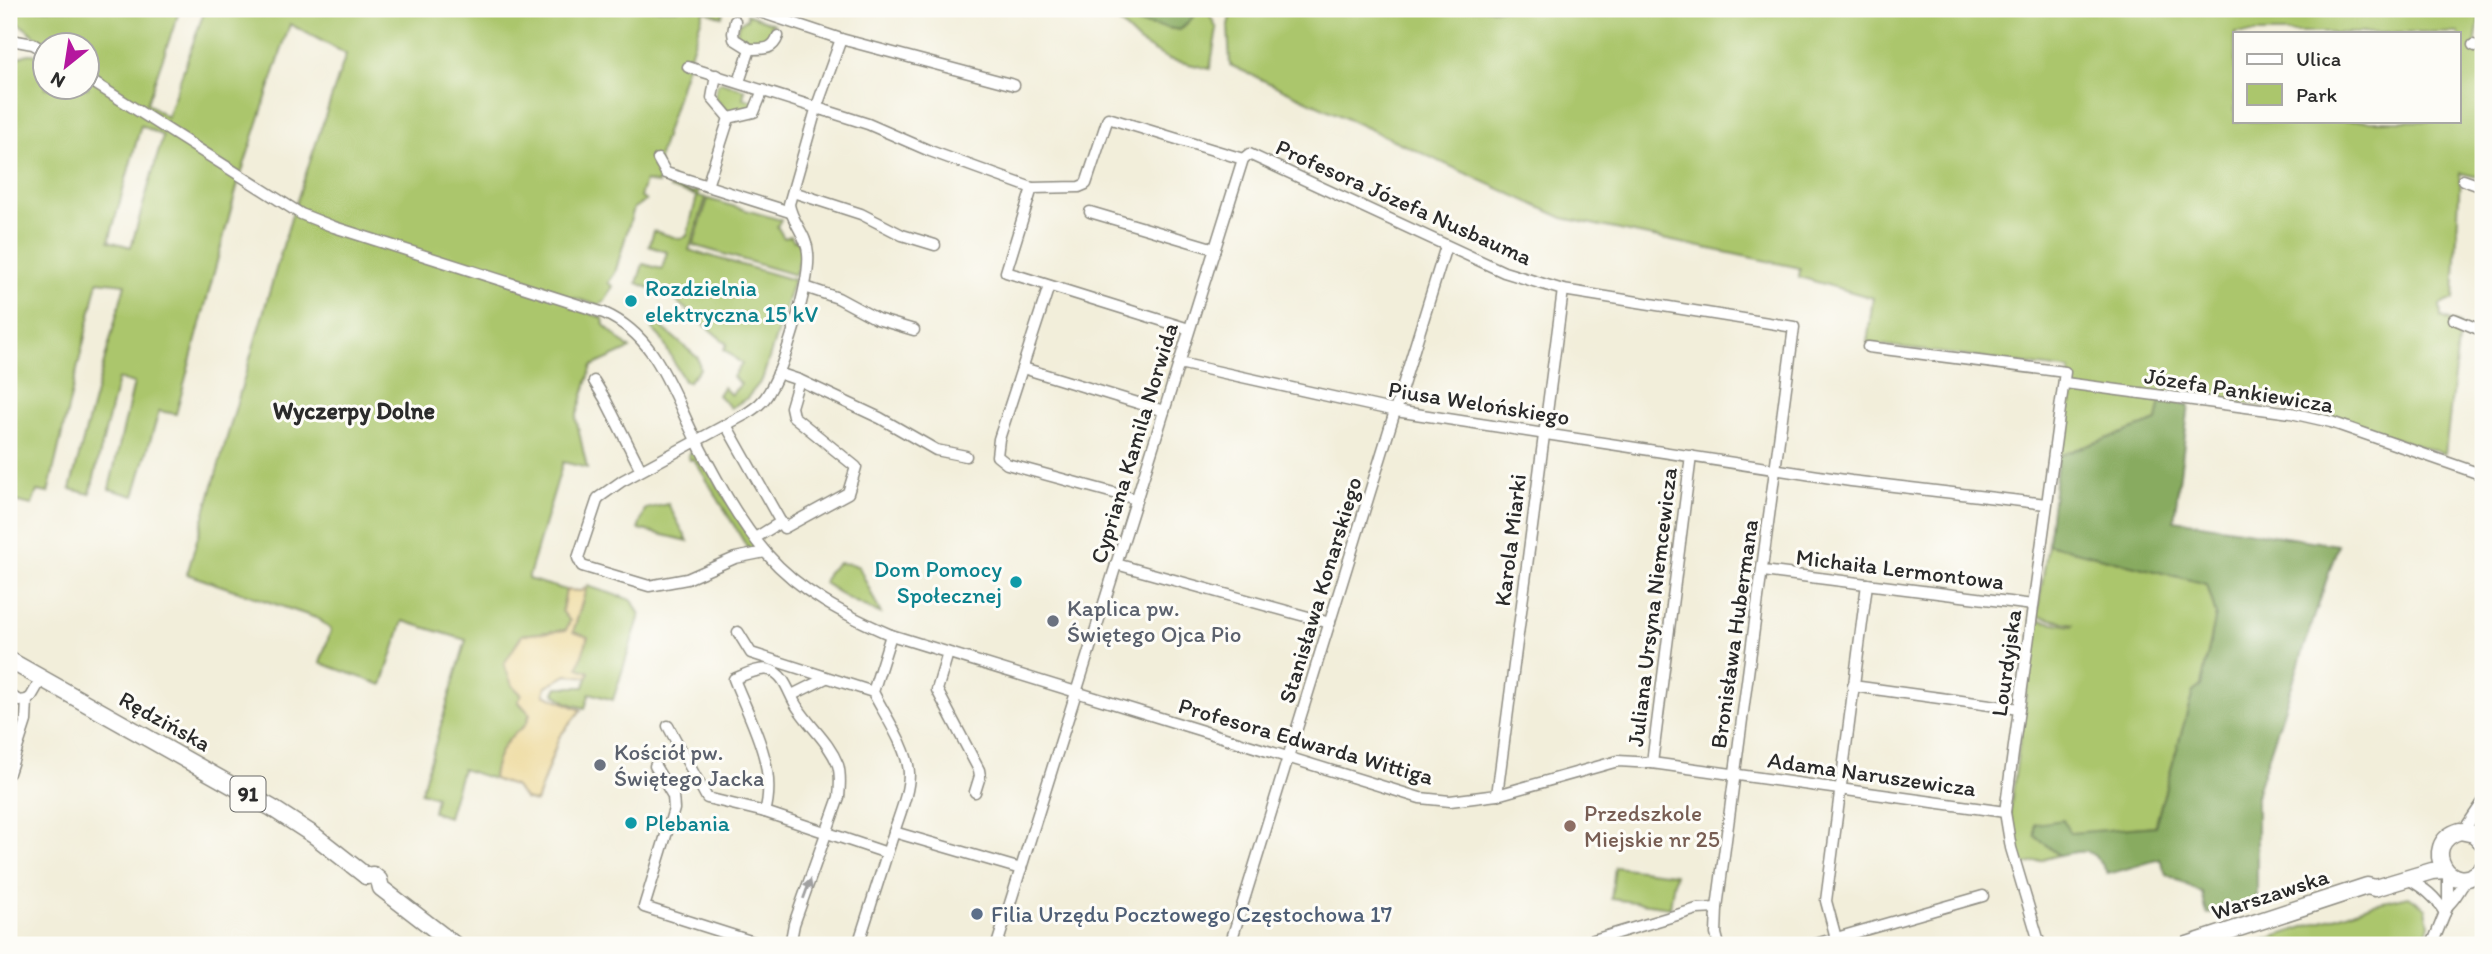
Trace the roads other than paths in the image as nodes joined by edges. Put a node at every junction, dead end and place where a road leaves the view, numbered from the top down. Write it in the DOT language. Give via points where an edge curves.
graph roads {
  1 [pos="751,9"];
  2 [pos="735,21"];
  3 [pos="778,36"];
  4 [pos="841,39"];
  5 [pos="11,40"];
  6 [pos="32,44"];
  7 [pos="750,49"];
  8 [pos="688,67"];
  9 [pos="716,75"];
  10 [pos="739,82"];
  11 [pos="1014,85"];
  12 [pos="102,88"];
  13 [pos="763,89"];
  14 [pos="817,106"];
  15 [pos="729,118"];
  16 [pos="1245,157"];
  17 [pos="658,159"];
  18 [pos="2463,180"];
  19 [pos="707,186"];
  20 [pos="2483,187"];
  21 [pos="1032,188"];
  22 [pos="793,192"];
  23 [pos="790,212"];
  24 [pos="1090,212"];
  25 [pos="935,245"];
  26 [pos="1447,246"];
  27 [pos="1215,248"];
  28 [pos="1049,286"];
  29 [pos="805,287"];
  30 [pos="1563,290"];
  31 [pos="2454,319"];
  32 [pos="1794,327"];
  33 [pos="1189,329"];
  34 [pos="914,330"];
  35 [pos="2483,331"];
  36 [pos="1868,347"];
  37 [pos="1179,363"];
  38 [pos="1023,368"];
  39 [pos="778,373"];
  40 [pos="799,380"];
  41 [pos="594,381"];
  42 [pos="2065,383"];
  43 [pos="1164,411"];
  44 [pos="1396,411"];
  45 [pos="726,425"];
  46 [pos="1543,433"];
  47 [pos="696,441"];
  48 [pos="966,456"];
  49 [pos="1691,456"];
  50 [pos="1775,469"];
  51 [pos="641,470"];
  52 [pos="2483,475"];
  53 [pos="1136,499"];
  54 [pos="2046,504"];
  55 [pos="781,522"];
  56 [pos="755,538"];
  57 [pos="765,552"];
  58 [pos="1116,564"];
  59 [pos="1763,571"];
  60 [pos="1867,584"];
  61 [pos="2033,605"];
  62 [pos="1330,623"];
  63 [pos="738,632"];
  64 [pos="891,635"];
  65 [pos="948,653"];
  66 [pos="9,660"];
  67 [pos="42,678"];
  68 [pos="826,678"];
  69 [pos="1853,686"];
  70 [pos="873,692"];
  71 [pos="1076,692"];
  72 [pos="9,694"];
  73 [pos="792,695"];
  74 [pos="27,700"];
  75 [pos="2019,709"];
  76 [pos="668,726"];
  77 [pos="1288,759"];
  78 [pos="1651,763"];
  79 [pos="655,766"];
  80 [pos="9,774"];
  81 [pos="1733,775"];
  82 [pos="1839,788"];
  83 [pos="975,792"];
  84 [pos="1497,794"];
  85 [pos="2483,802"];
  86 [pos="765,812"];
  87 [pos="2005,812"];
  88 [pos="2460,831"];
  89 [pos="894,832"];
  90 [pos="827,833"];
  91 [pos="2482,836"];
  92 [pos="2440,852"];
  93 [pos="887,853"];
  94 [pos="1021,869"];
  95 [pos="2446,871"];
  96 [pos="2477,873"];
  97 [pos="2408,879"];
  98 [pos="2367,886"];
  99 [pos="1983,896"];
  100 [pos="1717,908"];
  101 [pos="2446,909"];
  102 [pos="1836,938"];
  103 [pos="455,945"];
  104 [pos="763,945"];
  105 [pos="790,945"];
  106 [pos="858,945"];
  107 [pos="997,945"];
  108 [pos="1230,945"];
  109 [pos="1577,945"];
  110 [pos="1719,945"];
  111 [pos="1812,945"];
  112 [pos="2040,945"];
  113 [pos="2187,945"];
  114 [pos="2432,945"];
  1 -- 4 [label="street"];
  2 -- 7 [label="street" via="734,39"];
  3 -- 7 [label="street" via="766,50"];
  4 -- 11 [label="street"];
  4 -- 14 [label="street"];
  5 -- 6 [label="street"];
  7 -- 10 [label="street"];
  8 -- 9 [label="street"];
  9 -- 10 [label="street"];
  9 -- 15 [label="street" via="712,98"];
  10 -- 13 [label="street"];
  12 -- 47 [label="street, Profesora Edwarda Wittiga" via="301,214 596,310 623,323 650,349"];
  13 -- 14 [label="street"];
  13 -- 15 [label="street" via="754,112"];
  14 -- 21 [label="street"];
  14 -- 22 [label="street"];
  15 -- 19 [label="street"];
  16 -- 21 [label="street, Profesora Józefa Nusbauma" via="1108,118 1086,184"];
  16 -- 26 [label="street, Profesora Józefa Nusbauma" via="1256,156"];
  16 -- 27 [label="street, Cypriana Kamila Norwida"];
  17 -- 19 [label="street" via="666,173"];
  18 -- 20 [label="street"];
  19 -- 23 [label="street"];
  21 -- 28 [label="street" via="1006,272"];
  22 -- 23 [label="street"];
  22 -- 25 [label="street"];
  23 -- 29 [label="street" via="807,244"];
  24 -- 27 [label="street"];
  26 -- 30 [label="street, Profesora Józefa Nusbauma" via="1504,272"];
  26 -- 44 [label="street, Stanisława Konarskiego"];
  27 -- 33 [label="street, Cypriana Kamila Norwida"];
  28 -- 33 [label="street"];
  28 -- 38 [label="street"];
  29 -- 34 [label="street"];
  29 -- 39 [label="street"];
  30 -- 32 [label="street, Profesora Józefa Nusbauma"];
  30 -- 46 [label="street, Karola Miarki"];
  31 -- 35 [label="street"];
  32 -- 50 [label="street, Bronisława Hubermana"];
  33 -- 37 [label="street, Cypriana Kamila Norwida"];
  36 -- 42 [label="street" via="2065,372"];
  37 -- 43 [label="street, Cypriana Kamila Norwida"];
  37 -- 44 [label="street, Piusa Welońskiego"];
  38 -- 43 [label="street"];
  38 -- 53 [label="street" via="997,456 1007,464"];
  39 -- 40 [label="street"];
  39 -- 45 [label="street" via="760,404"];
  40 -- 48 [label="street" via="936,450"];
  40 -- 55 [label="street" via="793,416 855,464 856,471 843,496 785,528"];
  41 -- 51 [label="street"];
  42 -- 52 [label="street, Józefa Pankiewicza" via="2291,413 2331,422"];
  42 -- 54 [label="street, Lourdyjska"];
  43 -- 53 [label="street, Cypriana Kamila Norwida"];
  44 -- 46 [label="street, Piusa Welońskiego"];
  44 -- 62 [label="street, Stanisława Konarskiego"];
  45 -- 47 [label="street"];
  45 -- 55 [label="street"];
  46 -- 49 [label="street, Piusa Welońskiego"];
  46 -- 84 [label="street, Karola Miarki"];
  47 -- 51 [label="street"];
  47 -- 56 [label="street, Profesora Edwarda Wittiga"];
  49 -- 50 [label="street, Piusa Welońskiego"];
  49 -- 78 [label="street, Juliana Ursyna Niemcewicza"];
  50 -- 54 [label="street, Piusa Welońskiego"];
  50 -- 59 [label="street, Bronisława Hubermana"];
  51 -- 57 [label="street" via="598,498 578,558 582,566 649,586 687,579 735,558"];
  53 -- 58 [label="street, Cypriana Kamila Norwida"];
  54 -- 61 [label="street, Lourdyjska"];
  55 -- 56 [label="street"];
  56 -- 57 [label="street, Profesora Edwarda Wittiga"];
  57 -- 64 [label="street, Profesora Edwarda Wittiga" via="833,608"];
  58 -- 62 [label="street"];
  58 -- 71 [label="street, Cypriana Kamila Norwida"];
  59 -- 60 [label="street, Michaiła Lermontowa"];
  59 -- 81 [label="street, Bronisława Hubermana"];
  60 -- 61 [label="street, Michaiła Lermontowa"];
  60 -- 69 [label="street"];
  61 -- 75 [label="street, Lourdyjska"];
  62 -- 77 [label="street, Stanisława Konarskiego"];
  63 -- 68 [label="street" via="751,653"];
  64 -- 65 [label="street, Profesora Edwarda Wittiga"];
  64 -- 70 [label="street"];
  65 -- 71 [label="street, Profesora Edwarda Wittiga"];
  65 -- 83 [label="street" via="937,690 979,770"];
  66 -- 67 [label="main road, Rędzińska / 91"];
  67 -- 74 [label="street"];
  67 -- 103 [label="main road, Rędzińska / 91" via="272,807 366,876 373,889 381,888"];
  68 -- 70 [label="street"];
  68 -- 73 [label="street"];
  69 -- 75 [label="street"];
  69 -- 82 [label="street"];
  70 -- 89 [label="street" via="909,772"];
  71 -- 77 [label="street, Profesora Edwarda Wittiga"];
  71 -- 94 [label="street, Cypriana Kamila Norwida"];
  72 -- 74 [label="street"];
  73 -- 86 [label="street" via="770,670 734,679 765,758"];
  73 -- 90 [label="street" via="838,766 839,797"];
  74 -- 80 [label="street" via="26,721"];
  75 -- 87 [label="street, Lourdyjska"];
  76 -- 86 [label="street" via="707,798"];
  77 -- 84 [label="street, Profesora Edwarda Wittiga" via="1420,798 1450,801"];
  77 -- 108 [label="street, Stanisława Konarskiego"];
  78 -- 81 [label="street, Profesora Edwarda Wittiga"];
  78 -- 84 [label="street, Profesora Edwarda Wittiga" via="1618,761"];
  79 -- 104 [label="street" via="673,796 674,808 644,907"];
  81 -- 82 [label="street, Adama Naruszewicza"];
  81 -- 100 [label="street, Bronisława Hubermana"];
  82 -- 87 [label="street, Adama Naruszewicza"];
  82 -- 102 [label="street" via="1826,901"];
  85 -- 88 [label="street"];
  86 -- 90 [label="street"];
  87 -- 112 [label="street, Lourdyjska"];
  88 -- 91 [label="main road"];
  88 -- 92 [label="main road" via="2448,837"];
  89 -- 93 [label="street"];
  89 -- 94 [label="street"];
  90 -- 93 [label="street"];
  105 -- 90 [label="street, one-way" via="793,924"];
  92 -- 95 [label="main road"];
  92 -- 98 [label="main road, Warszawska" via="2430,860 2371,880"];
  93 -- 106 [label="street"];
  94 -- 107 [label="street, Cypriana Kamila Norwida"];
  95 -- 96 [label="main road" via="2455,877"];
  95 -- 97 [label="main road, Warszawska"];
  95 -- 101 [label="street"];
  96 -- 101 [label="street"];
  97 -- 98 [label="main road, Warszawska"];
  97 -- 101 [label="street"];
  98 -- 113 [label="main road, Warszawska"];
  99 -- 102 [label="street"];
  100 -- 109 [label="street" via="1698,909"];
  100 -- 110 [label="street, Bronisława Hubermana"];
  101 -- 114 [label="street"];
  102 -- 111 [label="street"];
}
